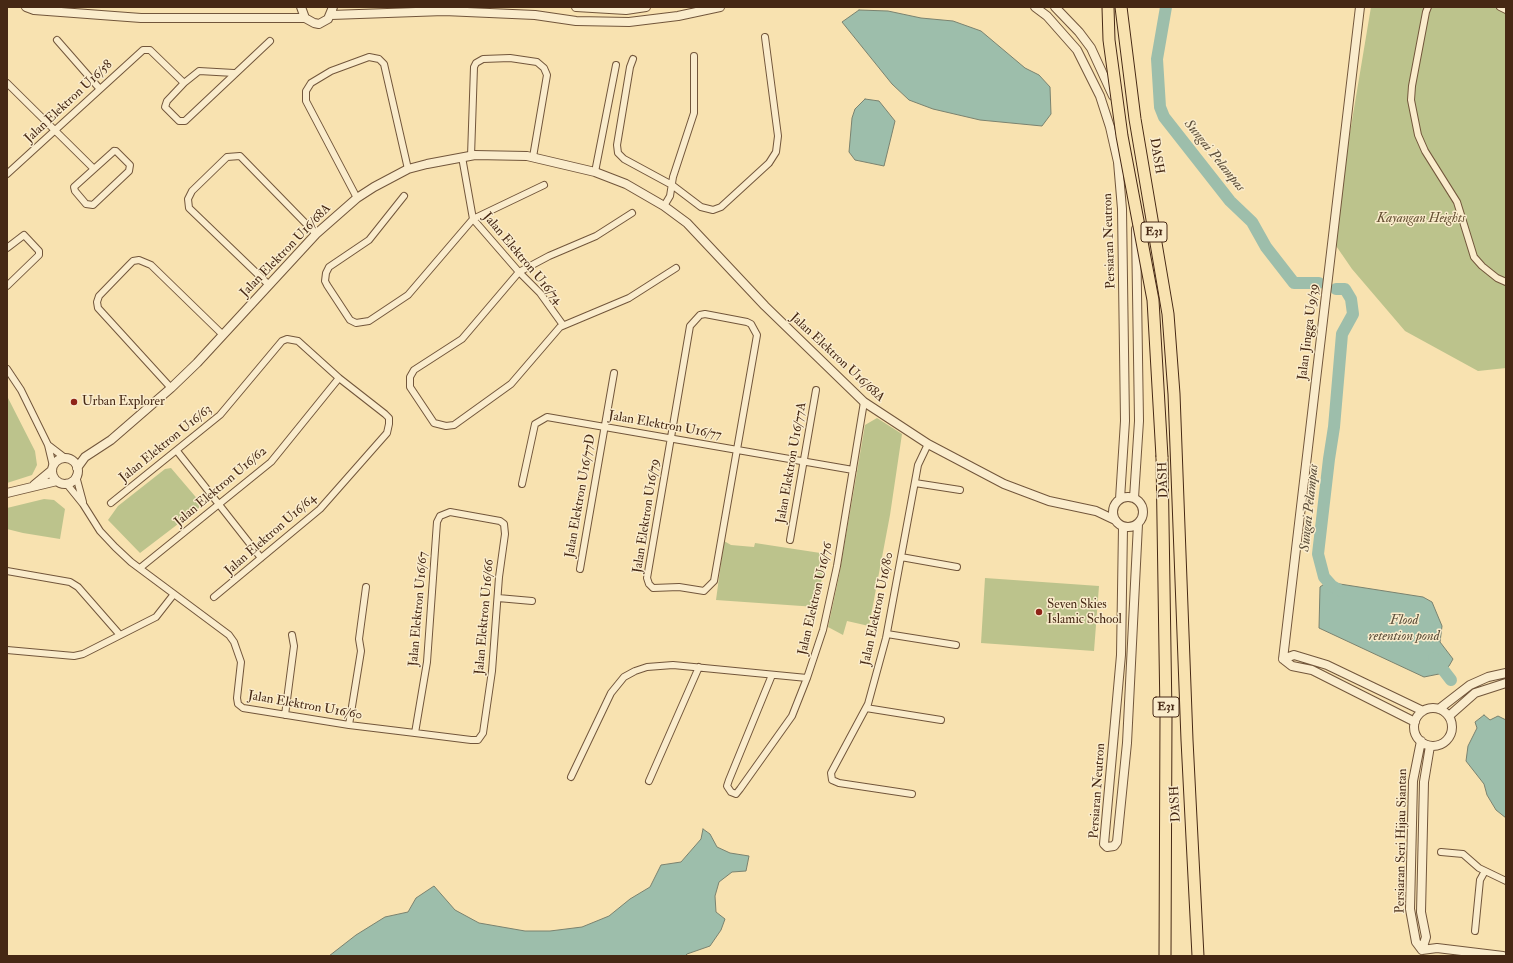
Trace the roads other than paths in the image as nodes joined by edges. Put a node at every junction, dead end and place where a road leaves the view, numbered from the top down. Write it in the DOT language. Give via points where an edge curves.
graph roads {
  1 [pos="26,7"];
  2 [pos="301,7"];
  3 [pos="576,7"];
  4 [pos="646,7"];
  5 [pos="720,7"];
  6 [pos="1035,7"];
  7 [pos="1055,7"];
  8 [pos="1108,7"];
  9 [pos="1121,7"];
  10 [pos="1360,7"];
  11 [pos="1428,7"];
  12 [pos="1500,7"];
  13 [pos="1506,10"];
  14 [pos="332,11"];
  15 [pos="305,18"];
  16 [pos="765,37"];
  17 [pos="57,40"];
  18 [pos="270,41"];
  19 [pos="694,56"];
  20 [pos="633,59"];
  21 [pos="616,65"];
  22 [pos="234,74"];
  23 [pos="7,83"];
  24 [pos="184,83"];
  25 [pos="99,88"];
  26 [pos="54,132"];
  27 [pos="470,156"];
  28 [pos="462,157"];
  29 [pos="533,157"];
  30 [pos="94,169"];
  31 [pos="408,170"];
  32 [pos="595,172"];
  33 [pos="7,174"];
  34 [pos="544,185"];
  35 [pos="672,185"];
  36 [pos="404,196"];
  37 [pos="357,198"];
  38 [pos="664,206"];
  39 [pos="632,212"];
  40 [pos="473,219"];
  41 [pos="316,234"];
  42 [pos="7,248"];
  43 [pos="676,268"];
  44 [pos="519,272"];
  45 [pos="1506,282"];
  46 [pos="269,285"];
  47 [pos="7,286"];
  48 [pos="563,326"];
  49 [pos="223,334"];
  50 [pos="7,369"];
  51 [pos="614,373"];
  52 [pos="339,378"];
  53 [pos="171,388"];
  54 [pos="816,390"];
  55 [pos="864,402"];
  56 [pos="605,426"];
  57 [pos="671,438"];
  58 [pos="928,444"];
  59 [pos="48,445"];
  60 [pos="737,450"];
  61 [pos="177,451"];
  62 [pos="85,457"];
  63 [pos="67,458"];
  64 [pos="803,461"];
  65 [pos="52,468"];
  66 [pos="854,470"];
  67 [pos="77,472"];
  68 [pos="62,482"];
  69 [pos="915,483"];
  70 [pos="522,484"];
  71 [pos="34,486"];
  72 [pos="960,490"];
  73 [pos="7,493"];
  74 [pos="1134,498"];
  75 [pos="1117,502"];
  76 [pos="110,503"];
  77 [pos="83,504"];
  78 [pos="218,504"];
  79 [pos="1096,511"];
  80 [pos="469,515"];
  81 [pos="1114,520"];
  82 [pos="1138,524"];
  83 [pos="1122,527"];
  84 [pos="790,540"];
  85 [pos="901,557"];
  86 [pos="261,558"];
  87 [pos="957,567"];
  88 [pos="140,568"];
  89 [pos="580,569"];
  90 [pos="7,571"];
  91 [pos="366,587"];
  92 [pos="174,594"];
  93 [pos="214,597"];
  94 [pos="498,598"];
  95 [pos="532,601"];
  96 [pos="887,634"];
  97 [pos="120,635"];
  98 [pos="292,635"];
  99 [pos="956,645"];
  100 [pos="7,650"];
  101 [pos="1283,659"];
  102 [pos="699,667"];
  103 [pos="1506,673"];
  104 [pos="772,675"];
  105 [pos="807,678"];
  106 [pos="1506,683"];
  107 [pos="866,708"];
  108 [pos="1439,709"];
  109 [pos="1423,711"];
  110 [pos="285,715"];
  111 [pos="1449,716"];
  112 [pos="941,720"];
  113 [pos="1415,722"];
  114 [pos="348,725"];
  115 [pos="415,733"];
  116 [pos="471,740"];
  117 [pos="1421,741"];
  118 [pos="1430,746"];
  119 [pos="571,777"];
  120 [pos="649,781"];
  121 [pos="912,794"];
  122 [pos="1441,852"];
  123 [pos="1485,871"];
  124 [pos="1506,881"];
  125 [pos="1475,931"];
  126 [pos="1422,950"];
  127 [pos="1165,956"];
  128 [pos="1198,956"];
  129 [pos="1502,956"];
  1 -- 15 [label="street" via="34,10 141,18"];
  2 -- 15 [label="street"];
  3 -- 4 [label="street" via="626,10"];
  5 -- 14 [label="street" via="678,16 628,22 576,21 535,15 444,11"];
  6 -- 75 [label="street, Persiaran Neutron" via="1047,16 1077,50 1100,96 1118,162 1122,209 1126,421"];
  7 -- 74 [label="street, Persiaran Neutron" via="1091,48 1108,82 1122,118 1131,164 1135,210 1139,422"];
  8 -- 127 [label="highway, DASH / E31, bridge" via="1109,40 1122,136 1153,300 1162,457 1166,715"];
  9 -- 128 [label="highway, DASH / E31" via="1135,119 1168,314 1177,458"];
  10 -- 101 [label="street, Jalan Jingga U9/39"];
  11 -- 45 [label="street" via="1412,86 1411,100 1415,123 1425,151 1457,202 1474,258 1497,278"];
  12 -- 13 [label="street"];
  14 -- 15 [label="street" via="324,22 319,24"];
  16 -- 35 [label="street" via="778,136 776,152 770,163 721,207 709,210"];
  17 -- 25 [label="street"];
  18 -- 22 [label="street"];
  19 -- 35 [label="street" via="694,113"];
  20 -- 35 [label="street" via="617,145 618,153 624,159"];
  21 -- 32 [label="street"];
  22 -- 24 [label="street" via="199,71"];
  22 -- 24 [label="street" via="182,122 165,107 165,103"];
  23 -- 26 [label="street"];
  24 -- 25 [label="street, Jalan Elektron U16/58" via="146,49"];
  25 -- 26 [label="street, Jalan Elektron U16/58"];
  26 -- 30 [label="street"];
  26 -- 33 [label="street, Jalan Elektron U16/58"];
  27 -- 28 [label="street, Jalan Elektron U16/68A"];
  27 -- 29 [label="street, Jalan Elektron U16/68A"];
  27 -- 29 [label="street" via="474,67 483,59 510,58 537,62 544,68 546,75"];
  28 -- 31 [label="street, Jalan Elektron U16/68A"];
  28 -- 40 [label="street, Jalan Elektron U16/74"];
  29 -- 32 [label="street, Jalan Elektron U16/68A"];
  30 -- 30 [label="street" via="114,151 131,168 90,206 74,187"];
  31 -- 37 [label="street, Jalan Elektron U16/68A"];
  31 -- 37 [label="street" via="384,64 379,59 369,57 331,71 311,83 306,91 306,101"];
  32 -- 38 [label="street, Jalan Elektron U16/68A" via="626,184"];
  34 -- 40 [label="street"];
  35 -- 38 [label="street" via="670,196"];
  36 -- 40 [label="street" via="369,240 328,267 325,281 350,320 356,323 369,321 408,295"];
  37 -- 41 [label="street, Jalan Elektron U16/68A"];
  38 -- 55 [label="street, Jalan Elektron U16/68A" via="687,223 765,306"];
  39 -- 44 [label="street" via="596,236"];
  40 -- 44 [label="street, Jalan Elektron U16/74"];
  41 -- 46 [label="street, Jalan Elektron U16/68A"];
  41 -- 46 [label="street" via="240,156 227,157 192,191 188,199 189,208"];
  42 -- 47 [label="street" via="24,234 39,251 39,254"];
  43 -- 48 [label="street" via="629,298"];
  44 -- 48 [label="street, Jalan Elektron U16/74" via="540,293"];
  44 -- 48 [label="street" via="462,339 412,373 410,387 434,423 454,425 511,384"];
  46 -- 49 [label="street, Jalan Elektron U16/68A"];
  49 -- 53 [label="street, Jalan Elektron U16/68A"];
  49 -- 53 [label="street" via="151,265 139,260 133,261 99,296 98,308"];
  50 -- 59 [label="street" via="21,390"];
  51 -- 56 [label="street, Jalan Elektron U16/77D"];
  52 -- 61 [label="street, Jalan Elektron U16/63" via="298,341 287,339 279,344 220,415"];
  52 -- 78 [label="street, Jalan Elektron U16/62" via="271,462"];
  52 -- 86 [label="street, Jalan Elektron U16/64" via="385,414 389,424 387,433 320,509"];
  53 -- 62 [label="street, Jalan Elektron U16/68A" via="111,440"];
  54 -- 64 [label="street, Jalan Elektron U16/77A"];
  55 -- 58 [label="street, Jalan Elektron U16/68A"];
  55 -- 66 [label="street, Jalan Elektron U16/76"];
  56 -- 57 [label="street, Jalan Elektron U16/77"];
  56 -- 70 [label="street, Jalan Elektron U16/77" via="547,416 541,419 535,424"];
  56 -- 89 [label="street, Jalan Elektron U16/77D"];
  57 -- 60 [label="street, Jalan Elektron U16/77"];
  57 -- 60 [label="street" via="690,326 700,315 728,318 752,324 757,335"];
  57 -- 60 [label="street, Jalan Elektron U16/79" via="647,578 648,584 653,588 704,591 714,581"];
  58 -- 69 [label="street, Jalan Elektron U16/80" via="918,465"];
  58 -- 79 [label="street, Jalan Elektron U16/68A" via="1004,484 1049,501"];
  59 -- 63 [label="street"];
  59 -- 65 [label="street"];
  60 -- 64 [label="street, Jalan Elektron U16/77"];
  61 -- 76 [label="street, Jalan Elektron U16/63"];
  61 -- 78 [label="street"];
  62 -- 63 [label="street, Jalan Elektron U16/68A"];
  62 -- 67 [label="street, Jalan Elektron U16/68A"];
  63 -- 65 [label="street" via="58,460"];
  63 -- 67 [label="street"];
  64 -- 66 [label="street, Jalan Elektron U16/77"];
  64 -- 84 [label="street, Jalan Elektron U16/77A"];
  65 -- 68 [label="street" via="52,474"];
  65 -- 71 [label="street"];
  66 -- 105 [label="street, Jalan Elektron U16/76" via="823,630"];
  67 -- 68 [label="street" via="72,481"];
  67 -- 77 [label="street"];
  68 -- 71 [label="street"];
  68 -- 77 [label="street"];
  69 -- 72 [label="street"];
  69 -- 85 [label="street, Jalan Elektron U16/80"];
  71 -- 73 [label="street"];
  74 -- 75 [label="street" via="1124,497"];
  74 -- 82 [label="street" via="1143,510"];
  75 -- 79 [label="street"];
  75 -- 81 [label="street" via="1112,512"];
  77 -- 88 [label="street, Jalan Elektron U16/60" via="100,531"];
  78 -- 86 [label="street"];
  78 -- 88 [label="street, Jalan Elektron U16/62"];
  79 -- 81 [label="street, Jalan Elektron U16/68A"];
  80 -- 94 [label="street, Jalan Elektron U16/66" via="495,519 504,524"];
  80 -- 115 [label="street, Jalan Elektron U16/67" via="444,513 437,522 427,662"];
  81 -- 83 [label="street"];
  82 -- 83 [label="street" via="1133,527"];
  82 -- 83 [label="street, Persiaran Neutron" via="1126,751 1117,842 1114,846 1107,847 1104,844 1120,655"];
  85 -- 87 [label="street"];
  85 -- 96 [label="street, Jalan Elektron U16/80"];
  86 -- 93 [label="street, Jalan Elektron U16/64"];
  88 -- 92 [label="street, Jalan Elektron U16/60"];
  90 -- 97 [label="street" via="70,582 78,587"];
  91 -- 114 [label="street" via="358,640 361,651"];
  92 -- 97 [label="street" via="156,617"];
  92 -- 110 [label="street, Jalan Elektron U16/60" via="234,642 241,662 238,704 243,708"];
  94 -- 95 [label="street"];
  94 -- 116 [label="street, Jalan Elektron U16/66" via="492,671 483,733 478,740"];
  96 -- 99 [label="street"];
  96 -- 107 [label="street, Jalan Elektron U16/80"];
  97 -- 100 [label="street" via="80,656"];
  98 -- 110 [label="street" via="294,646"];
  101 -- 109 [label="street" via="1294,656 1327,664"];
  101 -- 113 [label="street" via="1292,666 1312,670"];
  102 -- 104 [label="street"];
  102 -- 119 [label="street" via="647,667 624,677 603,706"];
  102 -- 120 [label="street"];
  103 -- 108 [label="street" via="1470,685"];
  104 -- 105 [label="street"];
  104 -- 105 [label="street, Jalan Elektron U16/76" via="727,786 736,794 792,716"];
  106 -- 111 [label="street" via="1475,694"];
  107 -- 112 [label="street"];
  107 -- 121 [label="street, Jalan Elektron U16/80" via="831,773 832,780"];
  108 -- 109 [label="street"];
  108 -- 111 [label="street"];
  109 -- 113 [label="street"];
  110 -- 114 [label="street, Jalan Elektron U16/60"];
  111 -- 118 [label="street" via="1451,734 1442,744"];
  113 -- 117 [label="street" via="1416,734"];
  114 -- 115 [label="street, Jalan Elektron U16/60"];
  115 -- 116 [label="street, Jalan Elektron U16/60"];
  117 -- 118 [label="street"];
  117 -- 126 [label="street, Persiaran Seri Hijau Siantan" via="1414,766 1410,908 1416,942"];
  118 -- 126 [label="street, Persiaran Seri Hijau Siantan" via="1424,782 1421,912 1426,937"];
  122 -- 123 [label="street" via="1463,854"];
  123 -- 124 [label="street"];
  123 -- 125 [label="street" via="1480,880"];
  126 -- 129 [label="street" via="1437,948"];
}
